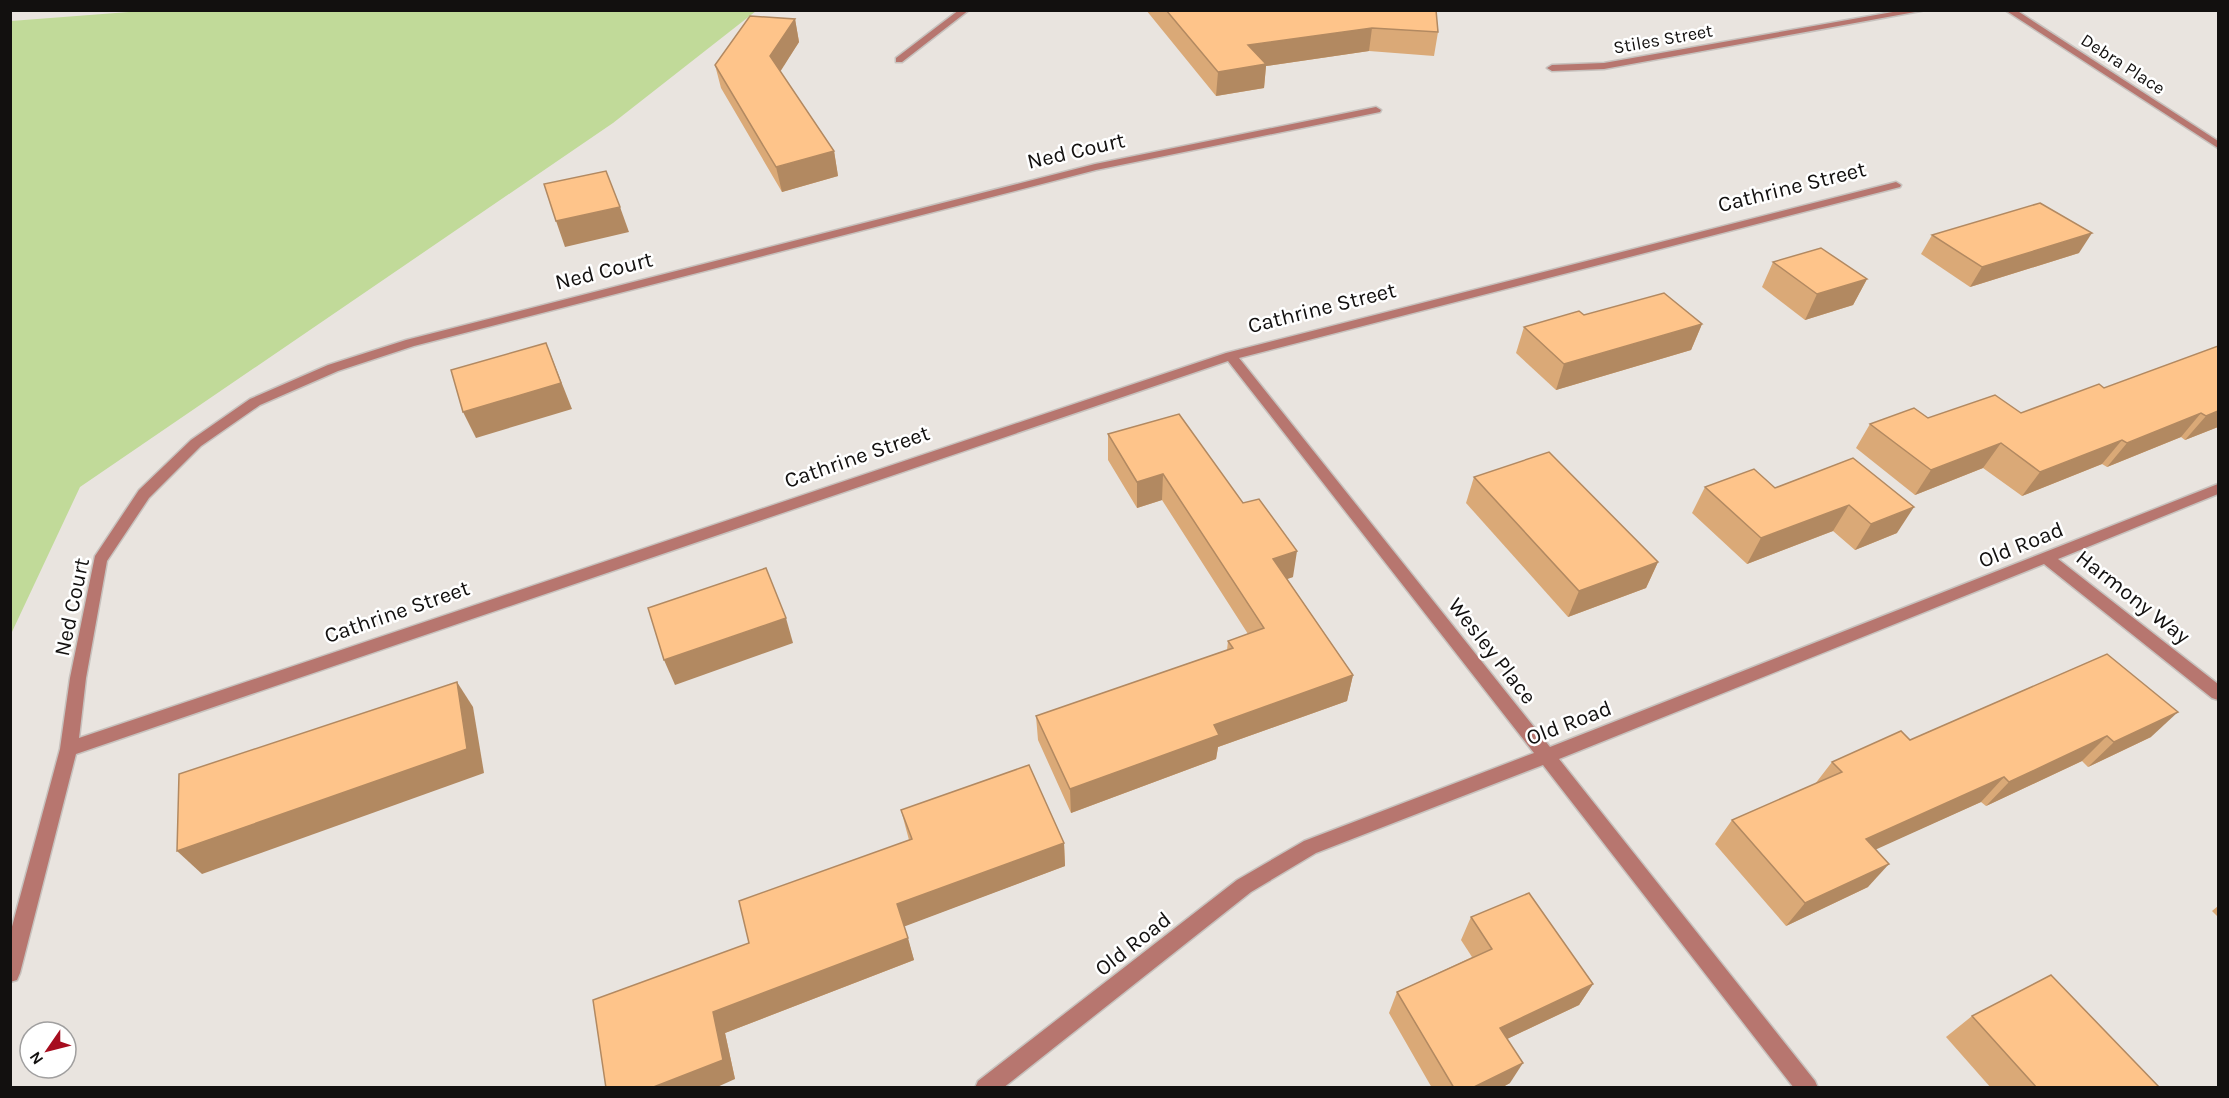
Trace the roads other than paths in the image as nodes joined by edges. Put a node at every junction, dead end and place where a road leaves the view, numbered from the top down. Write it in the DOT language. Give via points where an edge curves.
graph roads {
  1 [pos="965,10"];
  2 [pos="1922,10"];
  3 [pos="2009,10"];
  4 [pos="899,60"];
  5 [pos="1552,68"];
  6 [pos="1376,110"];
  7 [pos="2218,145"];
  8 [pos="1896,185"];
  9 [pos="1231,356"];
  10 [pos="2218,489"];
  11 [pos="2048,559"];
  12 [pos="2218,693"];
  13 [pos="69,749"];
  14 [pos="1546,756"];
  15 [pos="10,973"];
  16 [pos="985,1088"];
  17 [pos="1808,1088"];
  1 -- 4 [label="street"];
  2 -- 5 [label="street, Stiles Street" via="1604,66"];
  3 -- 7 [label="street, Debra Place"];
  6 -- 13 [label="street, Ned Court" via="1095,167 410,343 333,369 255,402 196,443 144,494 100,560"];
  8 -- 9 [label="street, Cathrine Street"];
  9 -- 13 [label="street, Cathrine Street"];
  9 -- 14 [label="street, Wesley Place"];
  10 -- 11 [label="street, Old Road"];
  11 -- 12 [label="street, Harmony Way"];
  11 -- 14 [label="street, Old Road"];
  13 -- 15 [label="street"];
  14 -- 16 [label="street, Old Road" via="1310,847 1244,886"];
  14 -- 17 [label="street, Wesley Place"];
}
